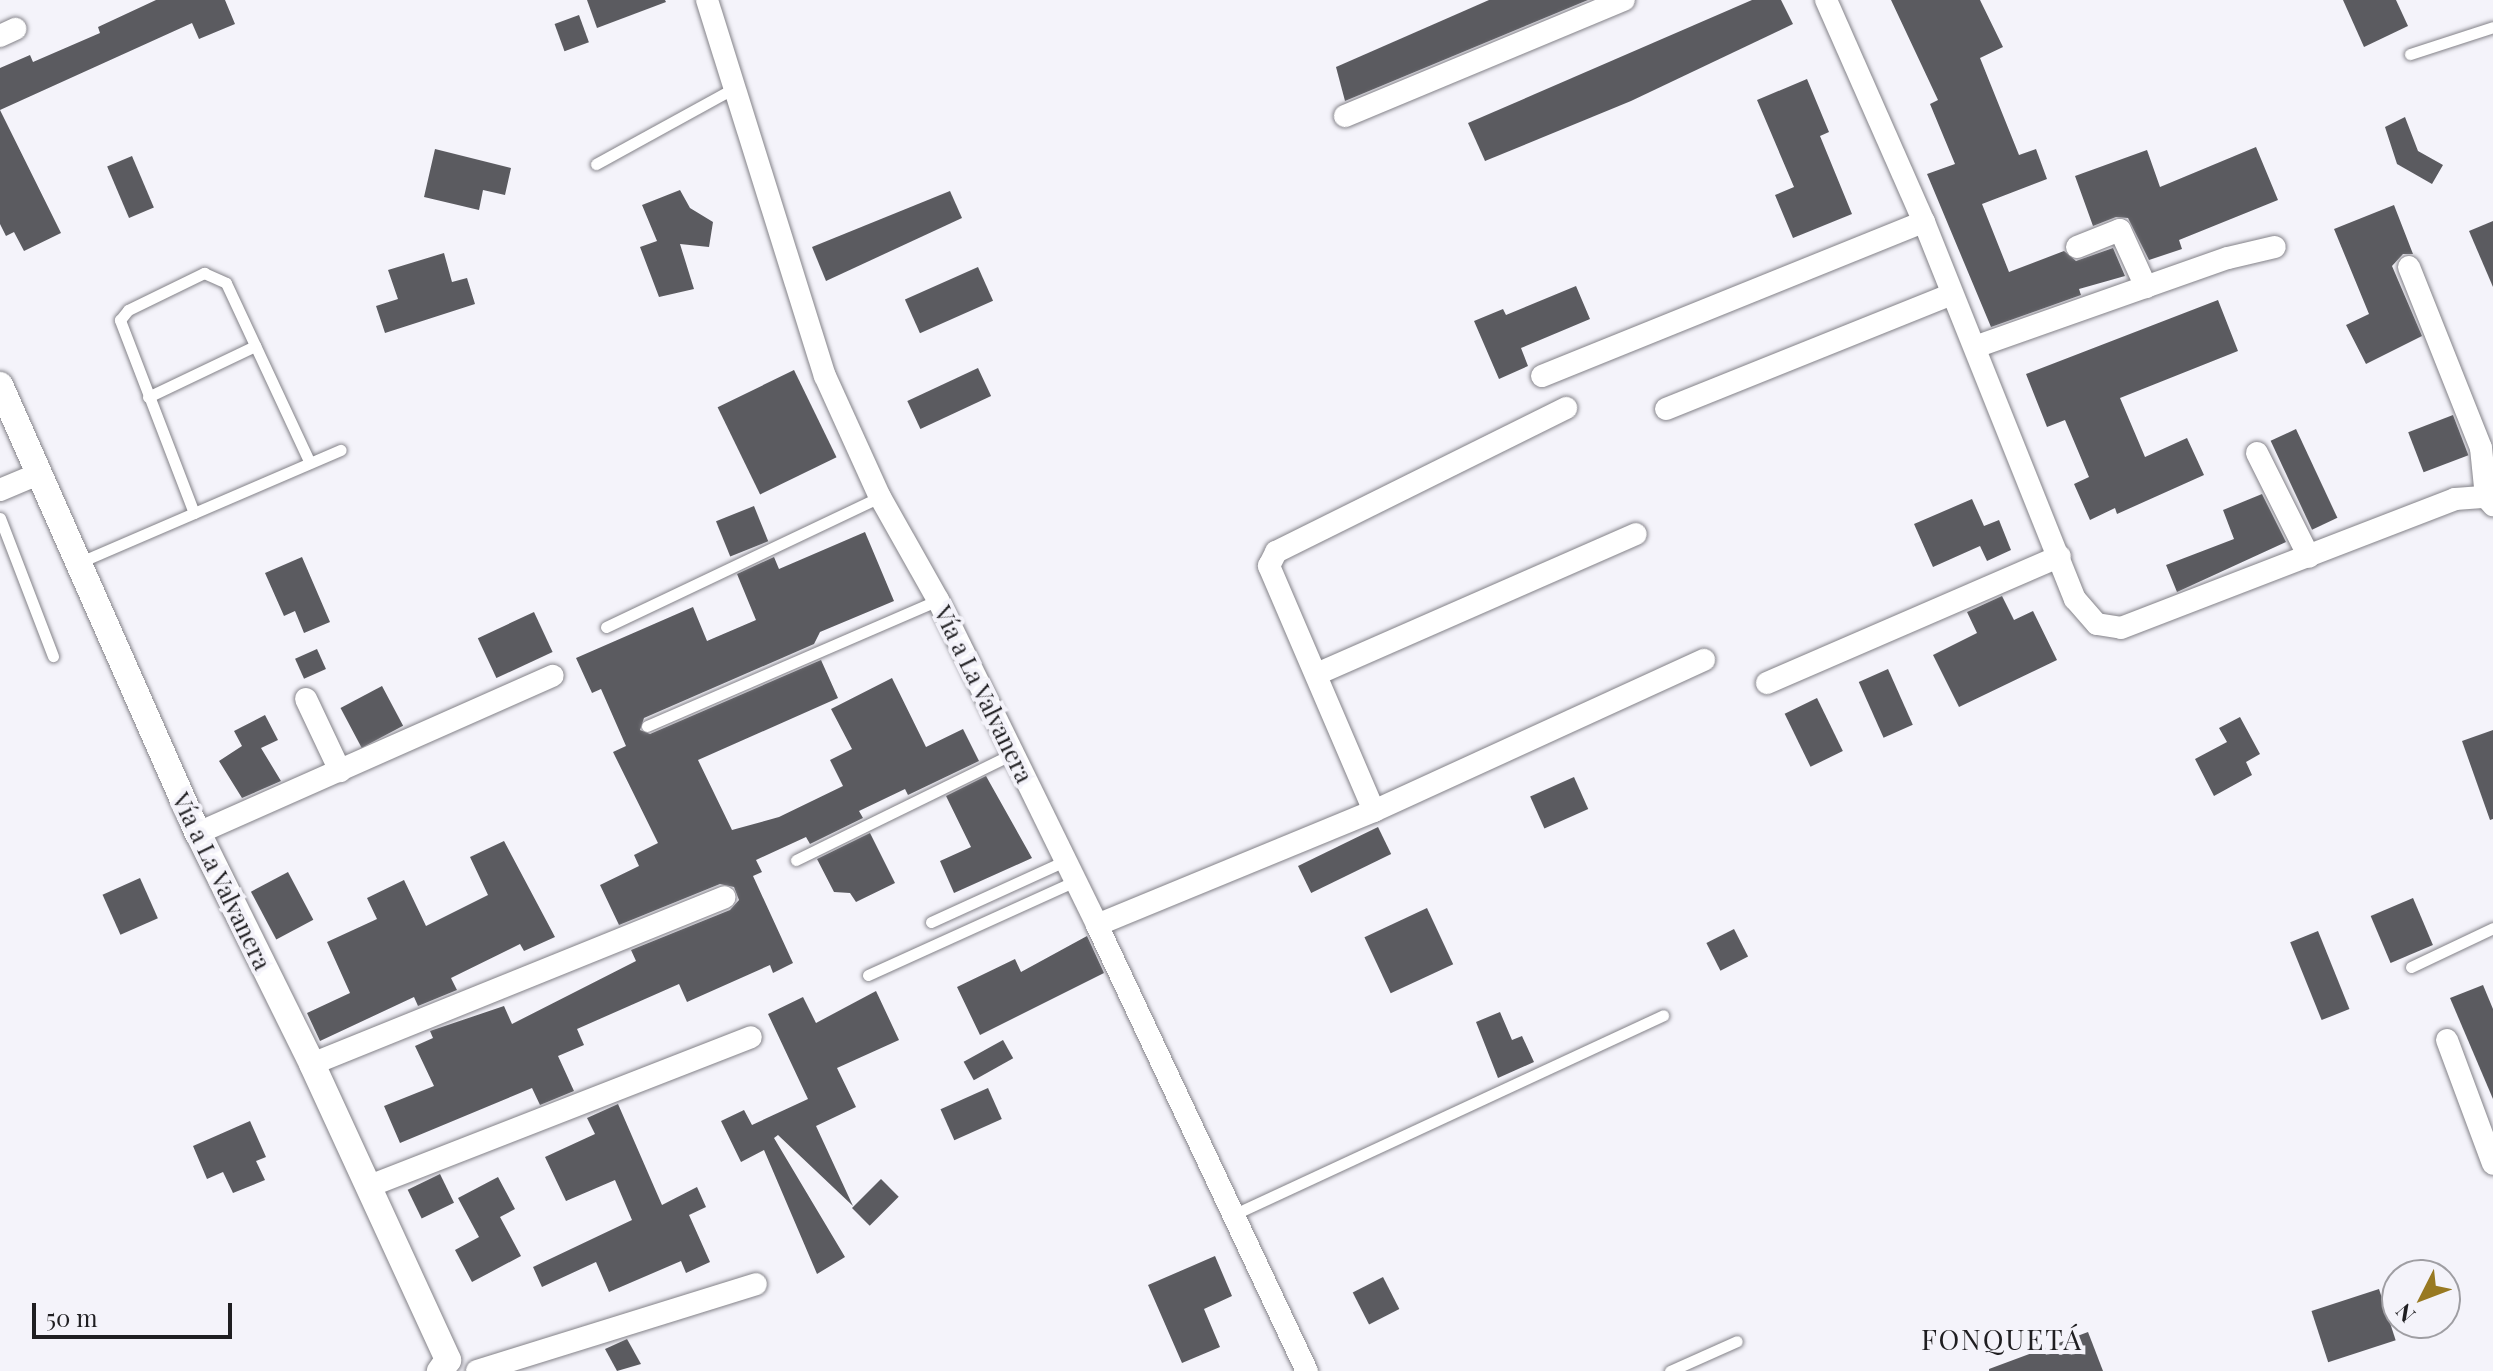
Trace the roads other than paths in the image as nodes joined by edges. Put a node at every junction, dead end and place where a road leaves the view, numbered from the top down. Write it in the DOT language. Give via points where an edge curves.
graph roads {
  1 [pos="707,0"];
  2 [pos="1624,0"];
  3 [pos="1826,0"];
  4 [pos="2493,27"];
  5 [pos="2410,54"];
  6 [pos="734,88"];
  7 [pos="1345,116"];
  8 [pos="596,164"];
  9 [pos="1924,222"];
  10 [pos="2077,247"];
  11 [pos="2275,247"];
  12 [pos="2409,267"];
  13 [pos="2146,287"];
  14 [pos="1952,294"];
  15 [pos="255,346"];
  16 [pos="1975,347"];
  17 [pos="1542,376"];
  18 [pos="0,385"];
  19 [pos="148,397"];
  20 [pos="1566,408"];
  21 [pos="1666,409"];
  22 [pos="341,450"];
  23 [pos="2257,453"];
  24 [pos="309,461"];
  25 [pos="38,474"];
  26 [pos="0,490"];
  27 [pos="880,497"];
  28 [pos="2489,501"];
  29 [pos="194,513"];
  30 [pos="0,518"];
  31 [pos="1636,534"];
  32 [pos="2060,556"];
  33 [pos="2309,557"];
  34 [pos="78,563"];
  35 [pos="938,600"];
  36 [pos="606,627"];
  37 [pos="53,656"];
  38 [pos="1704,660"];
  39 [pos="1317,674"];
  40 [pos="553,676"];
  41 [pos="1767,683"];
  42 [pos="306,699"];
  43 [pos="647,726"];
  44 [pos="1012,754"];
  45 [pos="340,771"];
  46 [pos="1374,811"];
  47 [pos="198,833"];
  48 [pos="796,860"];
  49 [pos="1070,871"];
  50 [pos="725,897"];
  51 [pos="931,922"];
  52 [pos="1097,925"];
  53 [pos="2493,928"];
  54 [pos="2411,967"];
  55 [pos="868,975"];
  56 [pos="1663,1015"];
  57 [pos="751,1037"];
  58 [pos="2447,1040"];
  59 [pos="312,1064"];
  60 [pos="2493,1164"];
  61 [pos="367,1187"];
  62 [pos="1235,1214"];
  63 [pos="756,1284"];
  64 [pos="1737,1341"];
  65 [pos="449,1367"];
  66 [pos="477,1371"];
  67 [pos="1307,1371"];
  68 [pos="1670,1371"];
  1 -- 6 [label="street, Vía a La Valvanera"];
  2 -- 7 [label="street"];
  3 -- 9 [label="street"];
  4 -- 5 [label="lane"];
  6 -- 8 [label="lane"];
  6 -- 27 [label="street, Vía a La Valvanera" via="825,376"];
  9 -- 14 [label="street"];
  9 -- 17 [label="street"];
  10 -- 13 [label="street" via="2120,230"];
  11 -- 13 [label="street"];
  12 -- 28 [label="street" via="2481,448"];
  13 -- 16 [label="street"];
  14 -- 16 [label="street"];
  14 -- 21 [label="street"];
  15 -- 19 [label="lane"];
  15 -- 19 [label="lane" via="226,283 204,273 128,310 120,330"];
  15 -- 24 [label="lane"];
  16 -- 32 [label="street"];
  18 -- 25 [label="street, Vía a La Valvanera"];
  19 -- 29 [label="lane"];
  20 -- 39 [label="street" via="1276,552 1269,566 1273,581"];
  22 -- 24 [label="lane"];
  23 -- 33 [label="street"];
  24 -- 29 [label="lane"];
  25 -- 26 [label="street"];
  25 -- 34 [label="street, Vía a La Valvanera"];
  27 -- 35 [label="street, Vía a La Valvanera"];
  27 -- 36 [label="lane"];
  28 -- 33 [label="street" via="2455,499"];
  29 -- 34 [label="lane"];
  30 -- 37 [label="lane"];
  31 -- 39 [label="street"];
  32 -- 33 [label="street" via="2075,599 2097,624 2121,628"];
  32 -- 41 [label="street"];
  34 -- 47 [label="street, Vía a La Valvanera"];
  35 -- 43 [label="lane"];
  35 -- 44 [label="street, Vía a La Valvanera"];
  38 -- 46 [label="street"];
  39 -- 46 [label="street"];
  40 -- 45 [label="street"];
  42 -- 45 [label="street"];
  44 -- 48 [label="lane"];
  44 -- 49 [label="street, Vía a La Valvanera"];
  45 -- 47 [label="street"];
  46 -- 52 [label="street"];
  47 -- 59 [label="street, Vía a La Valvanera"];
  49 -- 51 [label="lane"];
  49 -- 52 [label="street, Vía a La Valvanera"];
  49 -- 55 [label="lane"];
  50 -- 59 [label="street"];
  52 -- 62 [label="street, Vía a La Valvanera"];
  53 -- 54 [label="lane"];
  56 -- 62 [label="lane"];
  57 -- 61 [label="street"];
  58 -- 60 [label="street"];
  59 -- 61 [label="street, Vía a La Valvanera"];
  61 -- 65 [label="street, Vía a La Valvanera"];
  62 -- 67 [label="street, Vía a La Valvanera"];
  63 -- 66 [label="street"];
  64 -- 68 [label="lane"];
}
